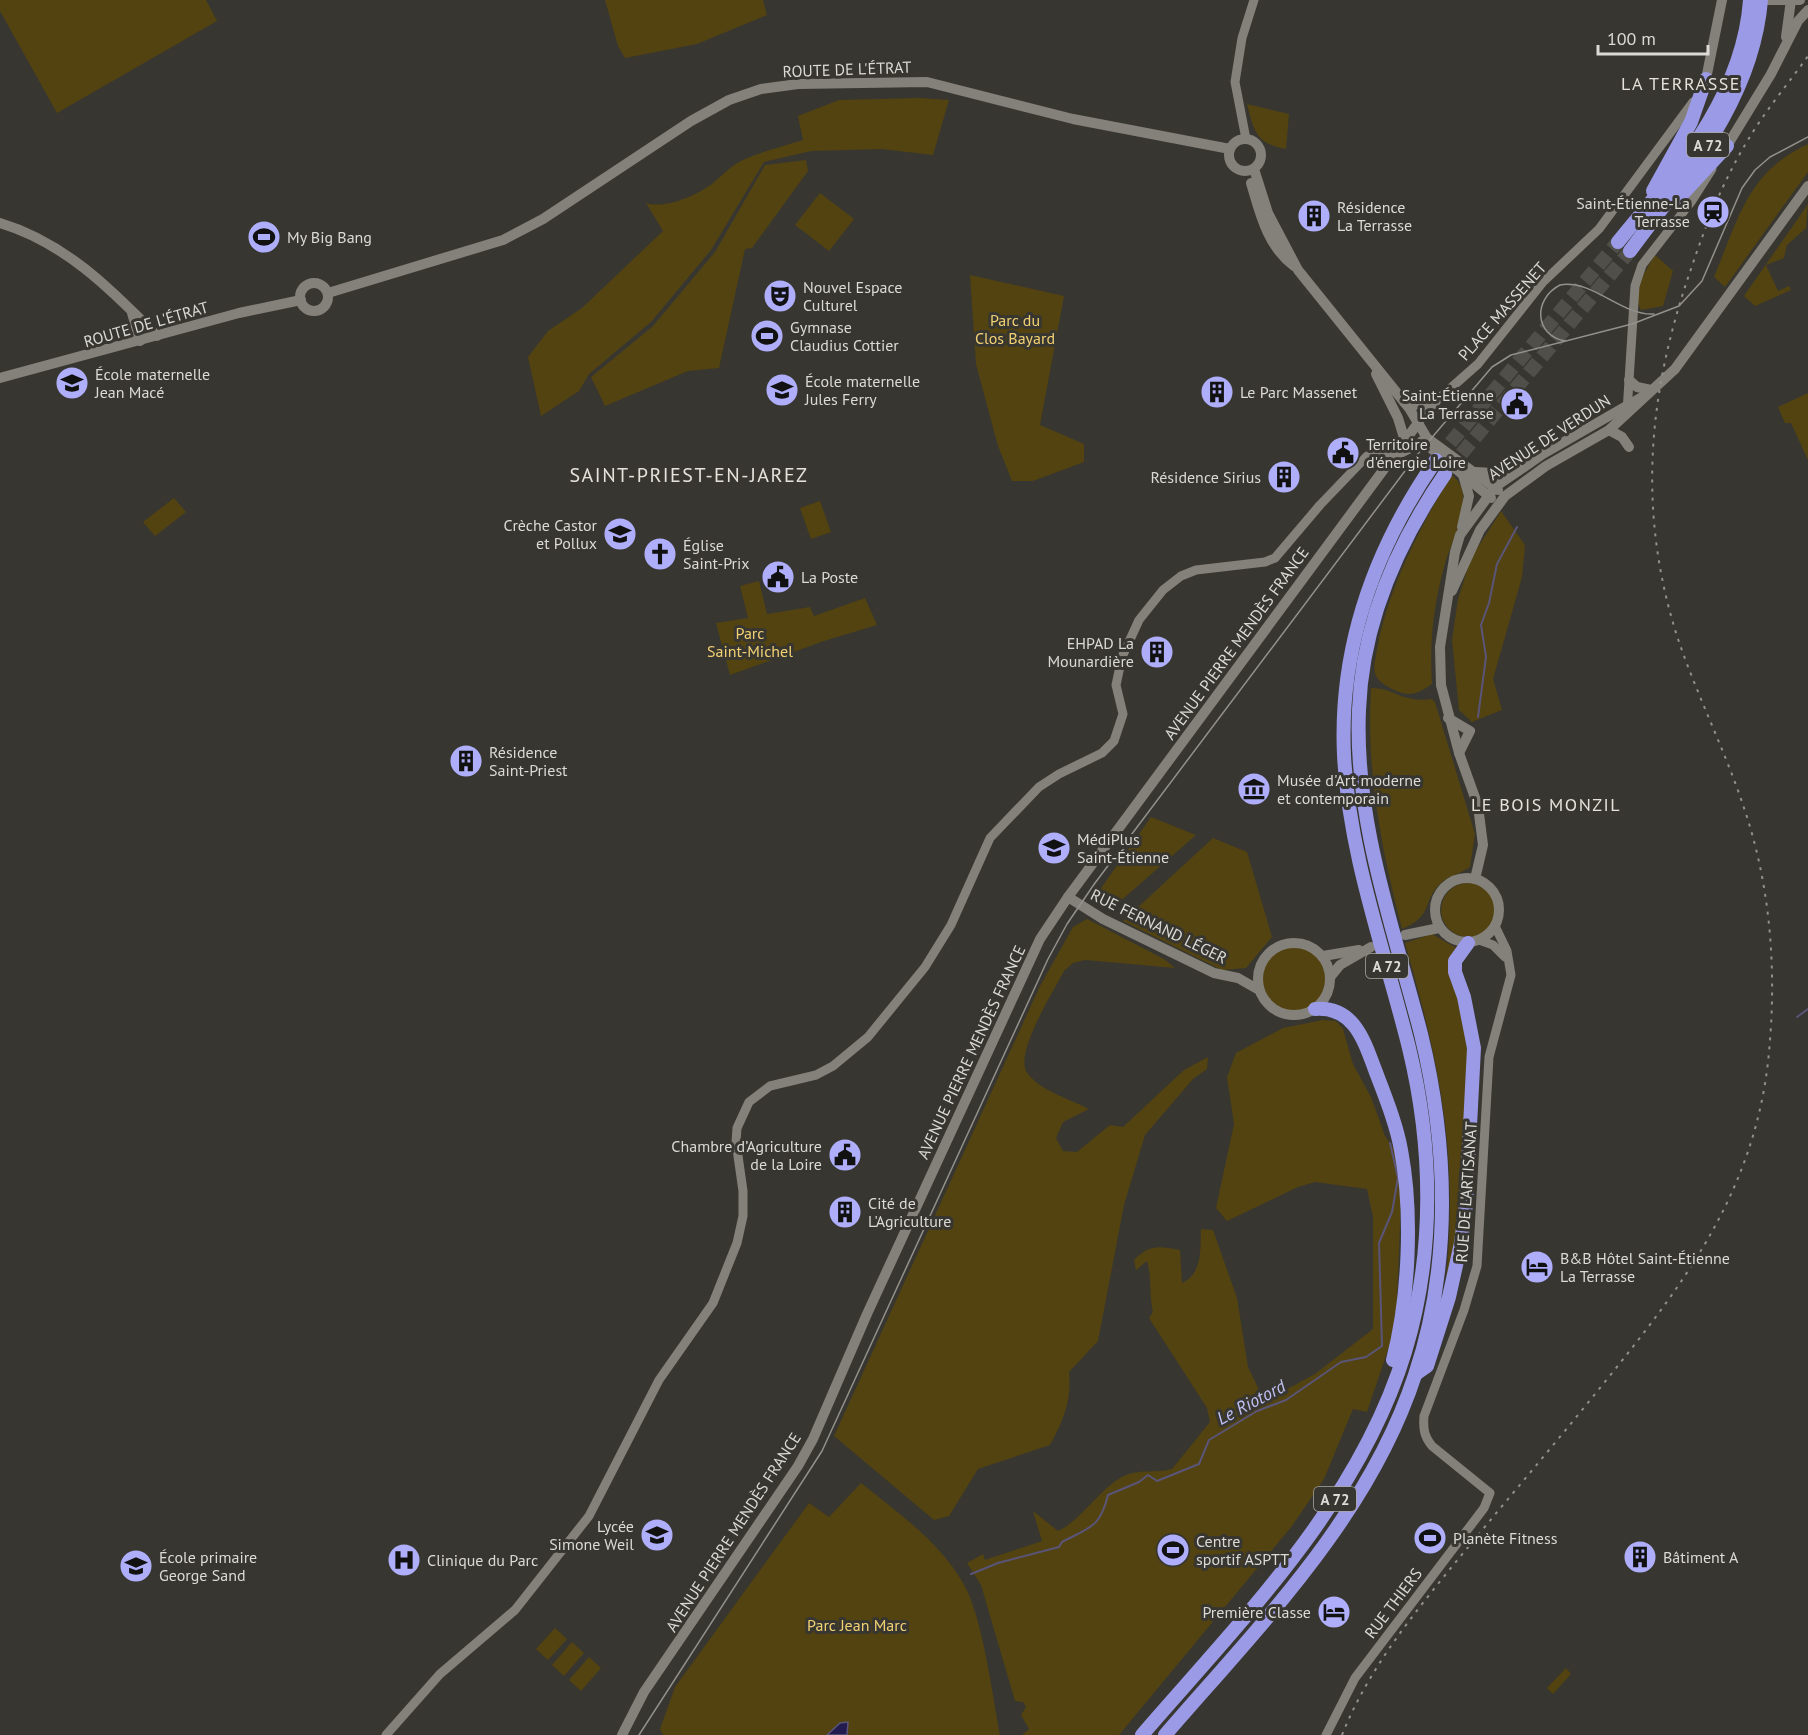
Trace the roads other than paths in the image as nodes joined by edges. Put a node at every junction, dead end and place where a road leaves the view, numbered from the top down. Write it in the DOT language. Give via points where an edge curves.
graph roads {
  1 [pos="1254,0"];
  2 [pos="1722,0"];
  3 [pos="1750,0"];
  4 [pos="1763,0"];
  5 [pos="1794,0"];
  6 [pos="1808,10"];
  7 [pos="1753,24"];
  8 [pos="1781,54"];
  9 [pos="1706,79"];
  10 [pos="1246,139"];
  11 [pos="1727,146"];
  12 [pos="1230,149"];
  13 [pos="1251,170"];
  14 [pos="1808,186"];
  15 [pos="1639,217"];
  16 [pos="0,223"];
  17 [pos="1618,242"];
  18 [pos="328,293"];
  19 [pos="301,300"];
  20 [pos="131,310"];
  21 [pos="157,336"];
  22 [pos="140,341"];
  23 [pos="1367,357"];
  24 [pos="0,378"];
  25 [pos="1629,380"];
  26 [pos="1648,392"];
  27 [pos="1436,401"];
  28 [pos="1404,402"];
  29 [pos="1626,408"];
  30 [pos="1415,426"];
  31 [pos="1609,429"];
  32 [pos="1404,441"];
  33 [pos="1423,442"];
  34 [pos="1629,447"];
  35 [pos="1543,454"];
  36 [pos="1395,455"];
  37 [pos="1436,460"];
  38 [pos="1476,472"];
  39 [pos="1445,474"];
  40 [pos="1463,475"];
  41 [pos="1491,491"];
  42 [pos="1502,500"];
  43 [pos="1460,535"];
  44 [pos="1444,610"];
  45 [pos="1448,717"];
  46 [pos="1459,753"];
  47 [pos="1475,879"];
  48 [pos="1068,897"];
  49 [pos="1435,917"];
  50 [pos="1496,926"];
  51 [pos="1439,928"];
  52 [pos="1474,942"];
  53 [pos="1323,956"];
  54 [pos="1509,964"];
  55 [pos="1259,968"];
  56 [pos="1331,976"];
  57 [pos="1238,978"];
  58 [pos="1259,990"];
  59 [pos="1315,1009"];
  60 [pos="1416,1374"];
  61 [pos="1393,1386"];
  62 [pos="1490,1492"];
  63 [pos="386,1735"];
  64 [pos="622,1735"];
  65 [pos="1142,1735"];
  66 [pos="1165,1735"];
  67 [pos="1326,1735"];
  1 -- 10 [label="street" via="1242,38 1235,82"];
  2 -- 9 [label="main road"];
  3 -- 7 [label="highway, A 72"];
  4 -- 5 [label="main road"];
  4 -- 7 [label="highway, A 72"];
  5 -- 8 [label="main road"];
  6 -- 8 [label="main road"];
  7 -- 11 [label="highway, A 72" via="1748,64 1731,106 1709,144 1630,251"];
  7 -- 15 [label="highway, A 72" via="1712,118"];
  8 -- 11 [label="main road"];
  9 -- 15 [label="highway" via="1691,122"];
  9 -- 27 [label="street, PLACE MASSENET" via="1686,114 1599,230 1543,282 1478,364"];
  10 -- 12 [label="main road"];
  10 -- 13 [label="main road" via="1257,144 1261,153 1260,163"];
  11 -- 25 [label="street" via="1691,202 1642,265 1635,286"];
  12 -- 13 [label="main road" via="1233,166 1240,171"];
  12 -- 18 [label="main road, ROUTE DE L'ÉTRAT" via="1073,119 927,82 798,84 761,89 729,100 691,121 543,219 503,240"];
  13 -- 23 [label="main road" via="1270,240"];
  14 -- 26 [label="main road, AVENUE DE VERDUN" via="1675,369"];
  15 -- 17 [label="highway, A 72"];
  16 -- 20 [label="main road" via="54,245"];
  18 -- 19 [label="main road" via="325,306 318,310 309,310"];
  18 -- 19 [label="main road" via="319,283 309,283 301,292"];
  19 -- 21 [label="main road, ROUTE DE L'ÉTRAT"];
  20 -- 21 [label="main road"];
  20 -- 22 [label="main road"];
  21 -- 22 [label="main road, ROUTE DE L'ÉTRAT"];
  22 -- 24 [label="main road, ROUTE DE L'ÉTRAT"];
  23 -- 28 [label="main road"];
  23 -- 30 [label="main road"];
  23 -- 32 [label="main road" via="1398,418"];
  25 -- 26 [label="main road"];
  25 -- 29 [label="street"];
  26 -- 29 [label="main road, AVENUE DE VERDUN"];
  27 -- 28 [label="main road" via="1415,405"];
  27 -- 30 [label="street, PLACE MASSENET"];
  28 -- 30 [label="main road"];
  29 -- 31 [label="main road, AVENUE DE VERDUN"];
  29 -- 35 [label="main road, AVENUE DE VERDUN"];
  30 -- 32 [label="main road, AVENUE PIERRE MENDÈS FRANCE"];
  30 -- 33 [label="main road"];
  30 -- 38 [label="main road"];
  31 -- 34 [label="main road"];
  31 -- 42 [label="main road, AVENUE DE VERDUN" via="1546,466"];
  32 -- 36 [label="main road, AVENUE PIERRE MENDÈS FRANCE"];
  33 -- 36 [label="main road"];
  33 -- 40 [label="main road"];
  35 -- 38 [label="main road" via="1492,473"];
  35 -- 41 [label="main road, AVENUE DE VERDUN"];
  36 -- 48 [label="main road, AVENUE PIERRE MENDÈS FRANCE"];
  36 -- 63 [label="street" via="1367,456 1275,558 1188,573 1163,590 1128,640 1117,675 1123,714 1114,741 1102,753 1046,781 990,838 951,926 925,967 868,1037 833,1066 816,1075 770,1086 749,1102 737,1128 736,1142 743,1216 737,1243 713,1303 659,1380 589,1516 515,1610 440,1674"];
  37 -- 61 [label="highway, A 72" via="1396,523 1367,590 1350,656 1344,718 1345,775 1354,838 1410,1053 1425,1146 1428,1202 1422,1276"];
  38 -- 41 [label="main road"];
  39 -- 60 [label="highway, A 72" via="1403,542 1383,591 1370,634 1359,708 1358,746 1366,820 1422,1039 1441,1153 1439,1264"];
  40 -- 41 [label="main road"];
  40 -- 43 [label="main road" via="1469,496"];
  41 -- 42 [label="main road"];
  41 -- 43 [label="main road, AVENUE DE VERDUN"];
  42 -- 44 [label="main road, AVENUE DE VERDUN" via="1462,563"];
  43 -- 44 [label="main road, AVENUE DE VERDUN" via="1450,567"];
  44 -- 45 [label="main road, AVENUE DE VERDUN" via="1439,664"];
  45 -- 46 [label="main road, AVENUE DE VERDUN"];
  45 -- 46 [label="main road" via="1470,731"];
  46 -- 47 [label="main road, AVENUE DE VERDUN" via="1478,806 1484,845"];
  47 -- 49 [label="main road" via="1454,880 1444,886 1434,906"];
  47 -- 50 [label="main road" via="1497,897"];
  48 -- 57 [label="main road, RUE FERNAND LÉGER" via="1103,919 1214,973"];
  48 -- 64 [label="main road, AVENUE PIERRE MENDÈS FRANCE" via="1024,968 813,1439 644,1692"];
  49 -- 51 [label="main road"];
  49 -- 51 [label="main road" via="1405,935"];
  50 -- 52 [label="main road"];
  50 -- 54 [label="street, RUE DE L'ARTISANAT"];
  51 -- 52 [label="main road" via="1447,936"];
  52 -- 54 [label="street" via="1502,952"];
  52 -- 60 [label="highway" via="1455,961 1474,1048 1461,1243 1427,1366"];
  53 -- 55 [label="main road" via="1311,946 1292,942 1273,949"];
  53 -- 56 [label="main road"];
  53 -- 56 [label="main road" via="1371,946 1340,965"];
  54 -- 62 [label="street, RUE DE L'ARTISANAT" via="1511,975 1489,1057 1477,1266 1423,1426 1432,1446"];
  55 -- 57 [label="main road, RUE FERNAND LÉGER"];
  55 -- 58 [label="main road"];
  56 -- 59 [label="main road" via="1327,995"];
  57 -- 58 [label="main road, RUE FERNAND LÉGER"];
  58 -- 59 [label="main road" via="1279,1011 1300,1014"];
  59 -- 61 [label="highway" via="1329,1008 1344,1014 1354,1024 1379,1080 1401,1148 1406,1199 1405,1288 1392,1365"];
  60 -- 66 [label="highway, A 72" via="1366,1484 1311,1562"];
  61 -- 65 [label="highway, A 72" via="1361,1455 1307,1539 1259,1601"];
  62 -- 67 [label="street, RUE THIERS" via="1484,1508 1355,1678"];
}
